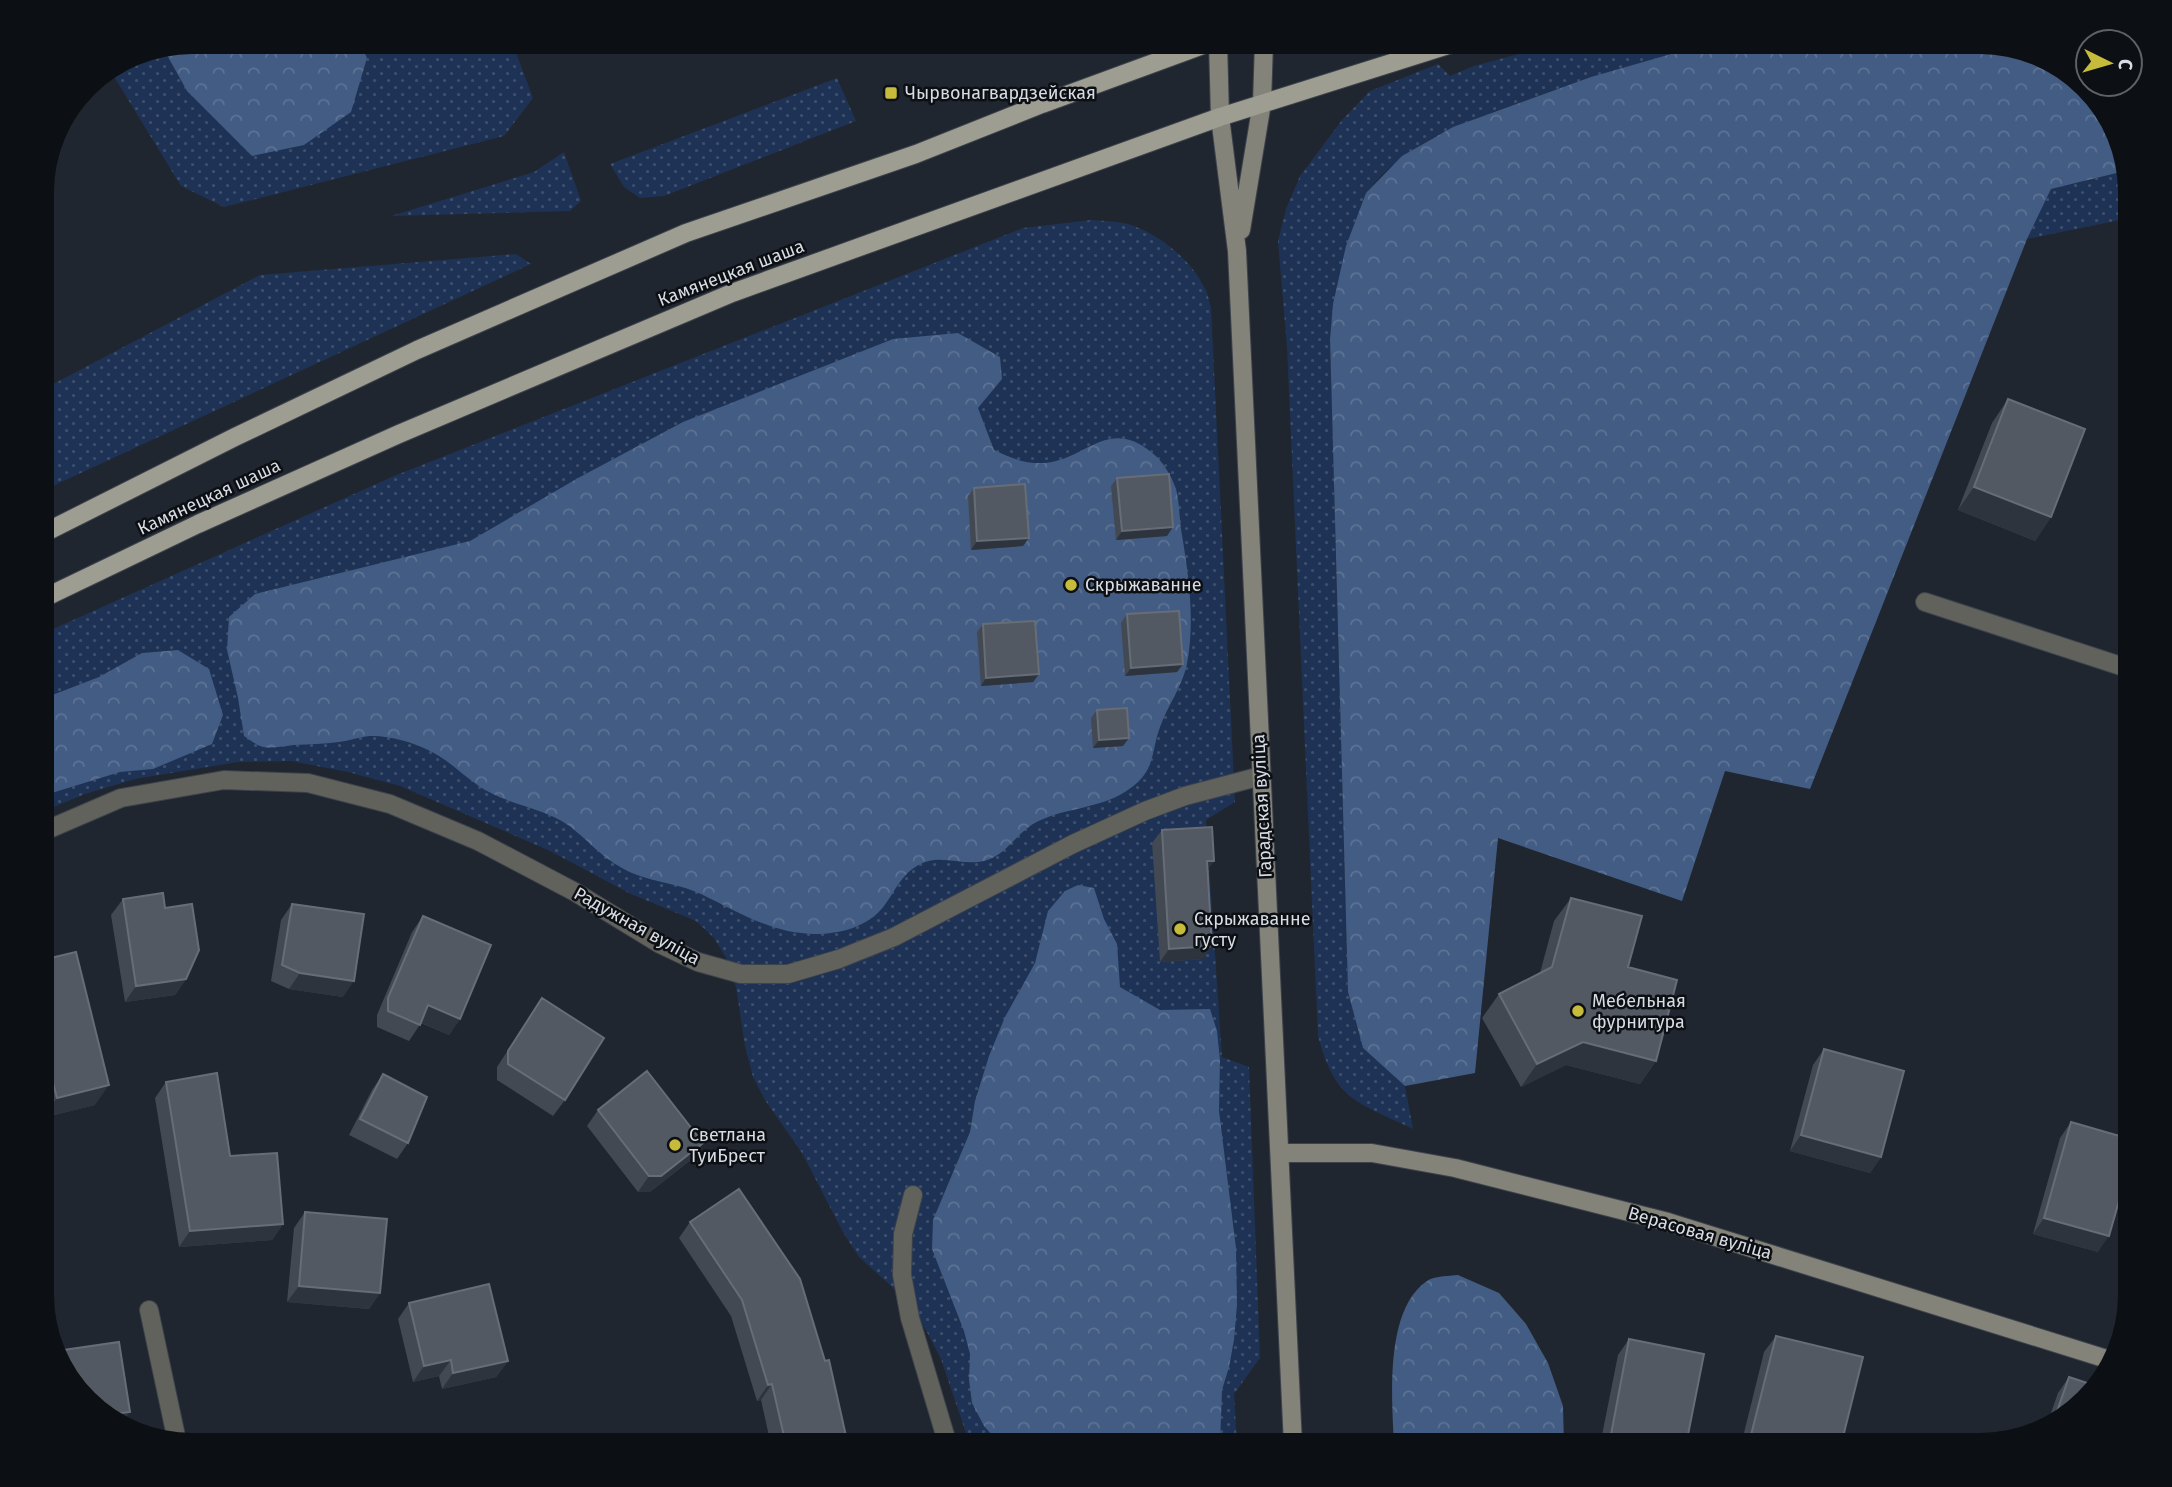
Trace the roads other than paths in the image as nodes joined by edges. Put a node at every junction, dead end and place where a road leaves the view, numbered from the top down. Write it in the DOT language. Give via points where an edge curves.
graph roads {
  1 [pos="1178,54"];
  2 [pos="1218,54"];
  3 [pos="1264,54"];
  4 [pos="1418,54"];
  5 [pos="1262,103"];
  6 [pos="1220,117"];
  7 [pos="1237,251"];
  8 [pos="55,527"];
  9 [pos="55,593"];
  10 [pos="1925,602"];
  11 [pos="2118,665"];
  12 [pos="1261,776"];
  13 [pos="55,827"];
  14 [pos="1280,1153"];
  15 [pos="913,1195"];
  16 [pos="149,1310"];
  17 [pos="2103,1358"];
  18 [pos="175,1432"];
  19 [pos="944,1433"];
  20 [pos="1292,1433"];
  1 -- 8 [label="main road" via="916,154 686,233 417,350"];
  2 -- 6 [label="main road, Гарадская вуліца"];
  3 -- 5 [label="main road, Гарадская вуліца"];
  4 -- 5 [label="main road, Камянецкая шаша"];
  5 -- 6 [label="main road, Камянецкая шаша"];
  5 -- 7 [label="main road, Гарадская вуліца"];
  6 -- 7 [label="main road, Гарадская вуліца"];
  6 -- 9 [label="main road, Камянецкая шаша" via="732,293 399,434"];
  7 -- 12 [label="main road, Гарадская вуліца"];
  10 -- 11 [label="street"];
  12 -- 13 [label="street, Радужная вуліца" via="1145,811 894,937 788,974 741,974 698,962 478,841 390,804 308,783 224,780 121,799"];
  12 -- 14 [label="main road, Гарадская вуліца"];
  14 -- 17 [label="main road, Верасовая вуліца" via="1372,1153 1455,1168 1668,1222"];
  14 -- 20 [label="main road, Гарадская вуліца"];
  15 -- 19 [label="street" via="903,1234 902,1275"];
  16 -- 18 [label="street"];
}
